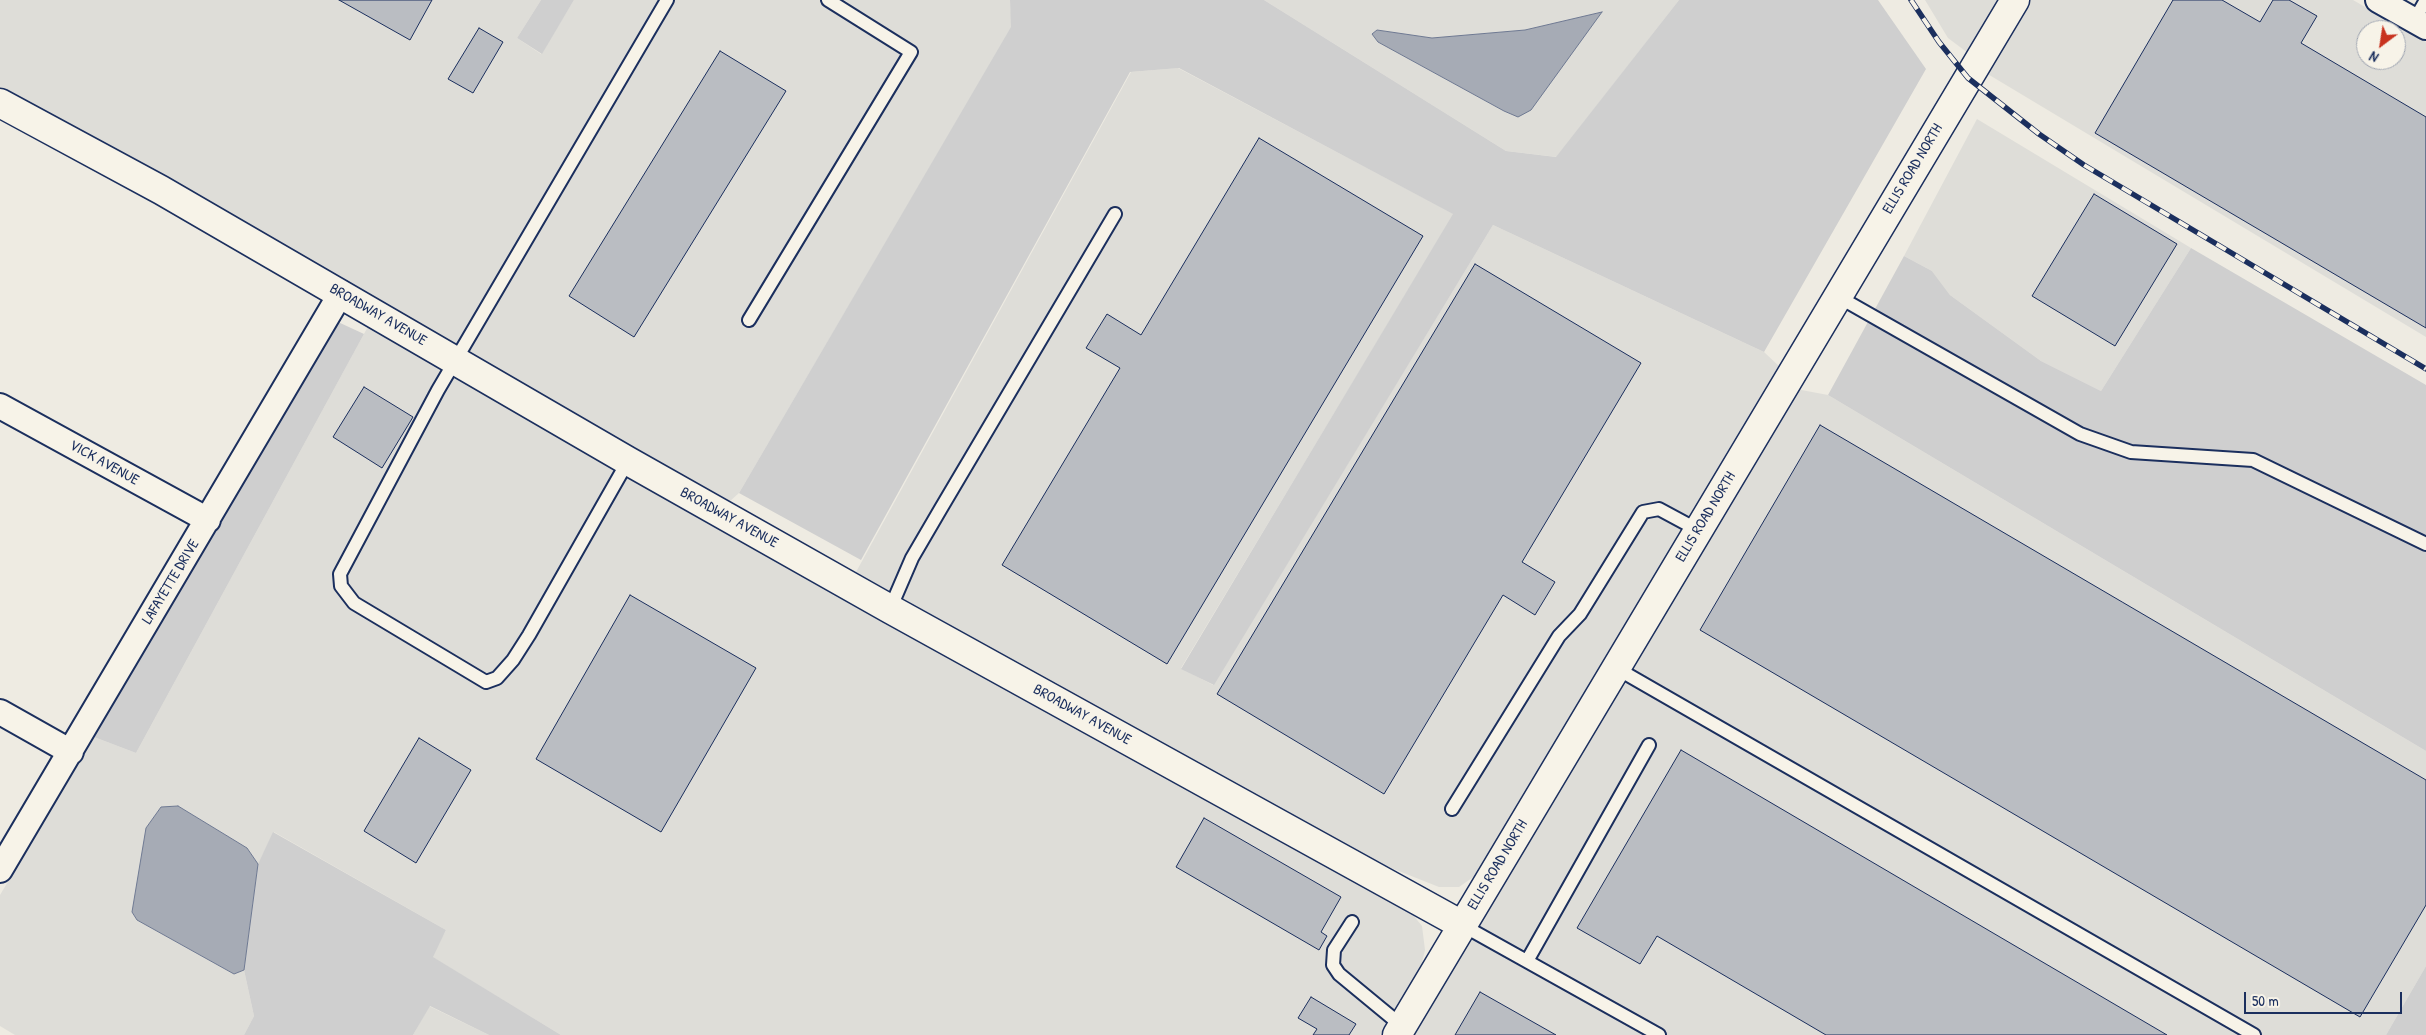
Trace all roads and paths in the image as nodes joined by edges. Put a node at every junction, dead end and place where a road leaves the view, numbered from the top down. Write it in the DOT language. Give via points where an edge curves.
graph roads {
  1 [pos="667,0"];
  2 [pos="828,0"];
  3 [pos="2016,0"];
  4 [pos="2378,0"];
  5 [pos="2426,0"];
  6 [pos="2420,24"];
  7 [pos="1,105"];
  8 [pos="1115,214"];
  9 [pos="340,293"];
  10 [pos="1838,296"];
  11 [pos="749,320"];
  12 [pos="456,361"];
  13 [pos="0,406"];
  14 [pos="628,462"];
  15 [pos="208,520"];
  16 [pos="1698,530"];
  17 [pos="2426,544"];
  18 [pos="890,609"];
  19 [pos="1616,668"];
  20 [pos="0,712"];
  21 [pos="1649,745"];
  22 [pos="71,752"];
  23 [pos="1452,809"];
  24 [pos="0,870"];
  25 [pos="1352,922"];
  26 [pos="1462,925"];
  27 [pos="1527,961"];
  28 [pos="1399,1030"];
  29 [pos="1659,1035"];
  30 [pos="2254,1035"];
  1 -- 12 [label="lane"];
  2 -- 11 [label="lane" via="912,52"];
  3 -- 10 [label="street, ELLIS ROAD NORTH"];
  4 -- 6 [label="street"];
  5 -- 6 [label="lane"];
  7 -- 9 [label="street, BROADWAY AVENUE" via="161,190"];
  8 -- 18 [label="lane" via="912,558"];
  9 -- 12 [label="street, BROADWAY AVENUE"];
  9 -- 15 [label="street, LAFAYETTE DRIVE"];
  10 -- 16 [label="street, ELLIS ROAD NORTH"];
  10 -- 17 [label="lane" via="2080,434 2131,452 2253,460"];
  12 -- 14 [label="street, BROADWAY AVENUE"];
  12 -- 14 [label="lane" via="340,574 341,586 354,603 486,682 497,678 513,660"];
  13 -- 15 [label="street, VICK AVENUE"];
  14 -- 18 [label="street, BROADWAY AVENUE"];
  15 -- 22 [label="street, LAFAYETTE DRIVE"];
  16 -- 19 [label="street, ELLIS ROAD NORTH"];
  16 -- 23 [label="lane" via="1659,509 1643,512 1580,614 1559,636"];
  18 -- 26 [label="street, BROADWAY AVENUE"];
  19 -- 26 [label="street, ELLIS ROAD NORTH"];
  19 -- 30 [label="lane"];
  20 -- 22 [label="street"];
  21 -- 27 [label="lane"];
  22 -- 24 [label="street, LAFAYETTE DRIVE"];
  25 -- 28 [label="lane" via="1334,950 1333,965"];
  26 -- 27 [label="lane"];
  26 -- 28 [label="street, ELLIS ROAD NORTH"];
  27 -- 29 [label="lane"];
}
